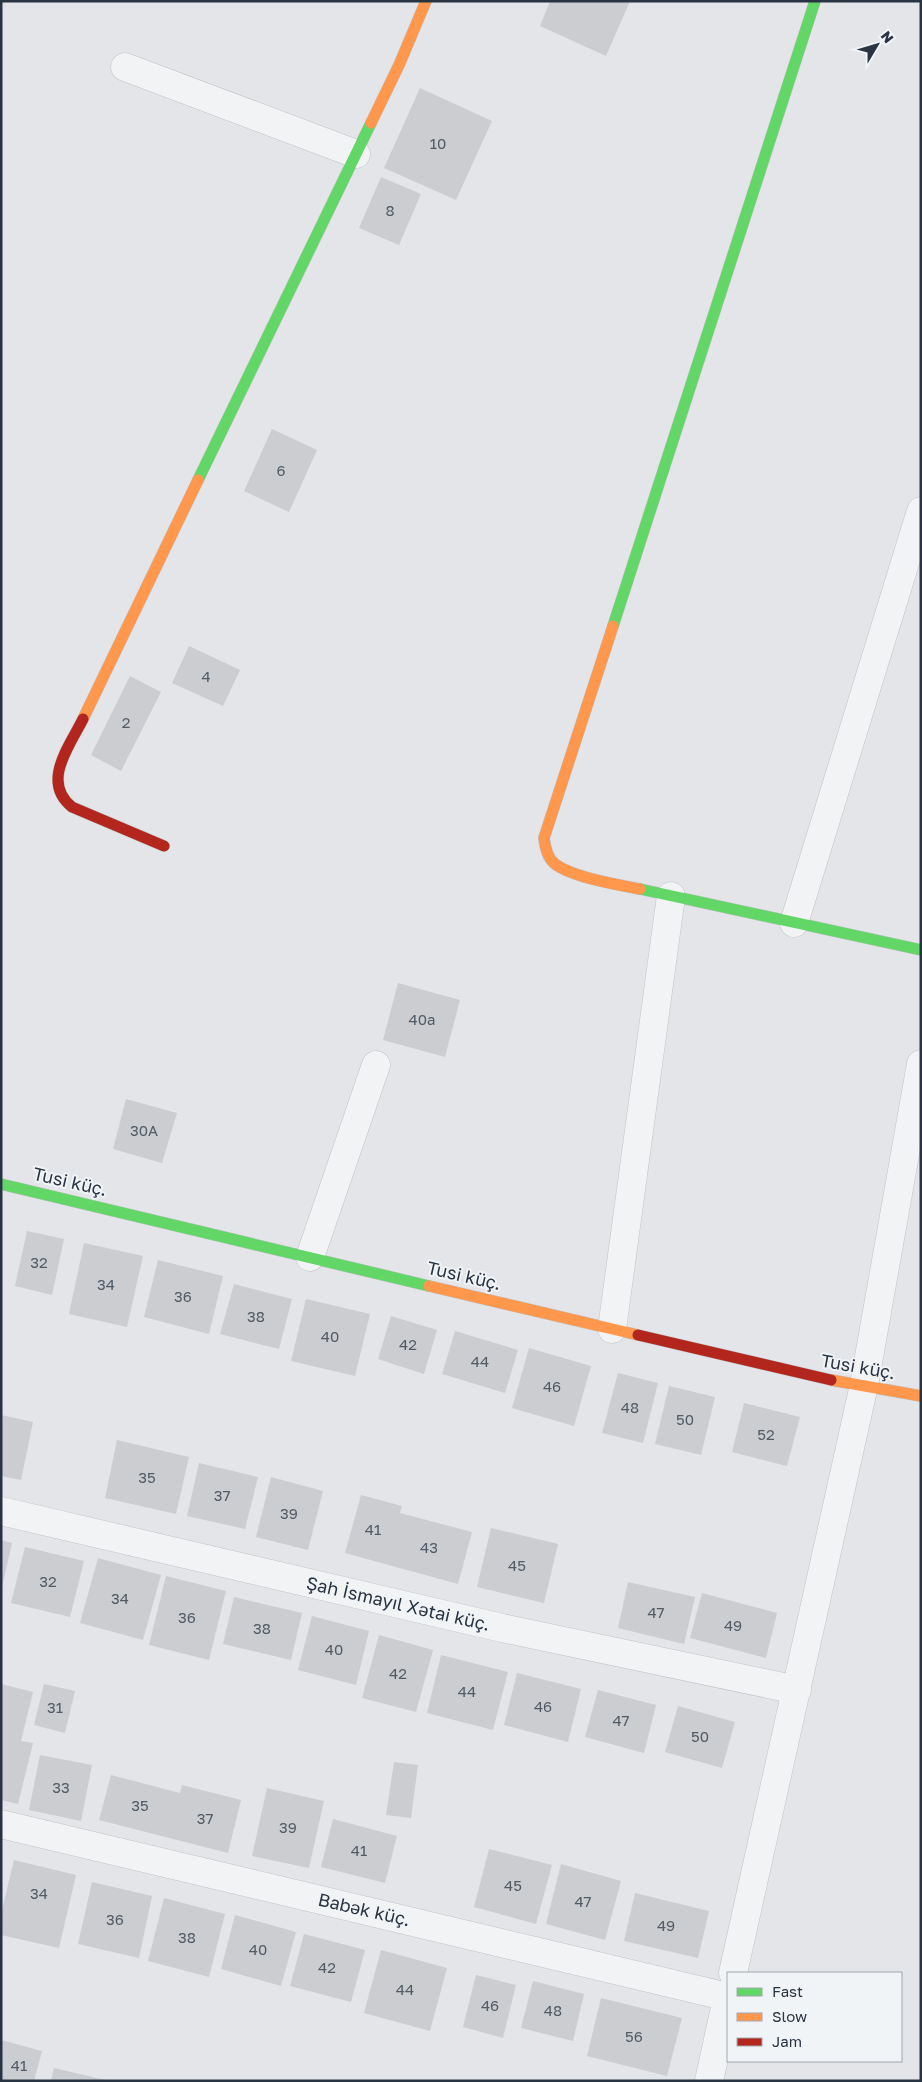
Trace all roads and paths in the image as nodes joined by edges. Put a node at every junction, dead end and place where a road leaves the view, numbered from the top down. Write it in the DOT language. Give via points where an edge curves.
graph roads {
  1 [pos="426,1"];
  2 [pos="814,1"];
  3 [pos="125,67"];
  4 [pos="356,154"];
  5 [pos="921,511"];
  6 [pos="164,846"];
  7 [pos="671,896"];
  8 [pos="794,923"];
  9 [pos="921,950"];
  10 [pos="921,1064"];
  11 [pos="376,1065"];
  12 [pos="1,1184"];
  13 [pos="310,1257"];
  14 [pos="612,1329"];
  15 [pos="864,1385"];
  16 [pos="921,1396"];
  17 [pos="1,1511"];
  18 [pos="797,1690"];
  19 [pos="1,1824"];
  20 [pos="733,1972"];
  21 [pos="727,1995"];
  22 [pos="727,2000"];
  23 [pos="709,2081"];
  1 -- 4 [label="street"];
  2 -- 7 [label="street" via="544,838 545,851 561,868"];
  3 -- 4 [label="street"];
  4 -- 6 [label="street" via="58,770 56,785 62,800"];
  5 -- 8 [label="street"];
  7 -- 8 [label="street"];
  7 -- 14 [label="street"];
  8 -- 9 [label="street"];
  10 -- 15 [label="street"];
  11 -- 13 [label="street"];
  12 -- 13 [label="street, Tusi küç."];
  13 -- 14 [label="street, Tusi küç."];
  14 -- 15 [label="street, Tusi küç." via="810,1376"];
  15 -- 16 [label="street, Tusi küç."];
  15 -- 18 [label="street"];
  17 -- 18 [label="street, Şah İsmayıl Xətai küç." via="502,1628"];
  18 -- 20 [label="street"];
  19 -- 21 [label="street, Babək küç."];
  22 -- 23 [label="street"];
}
